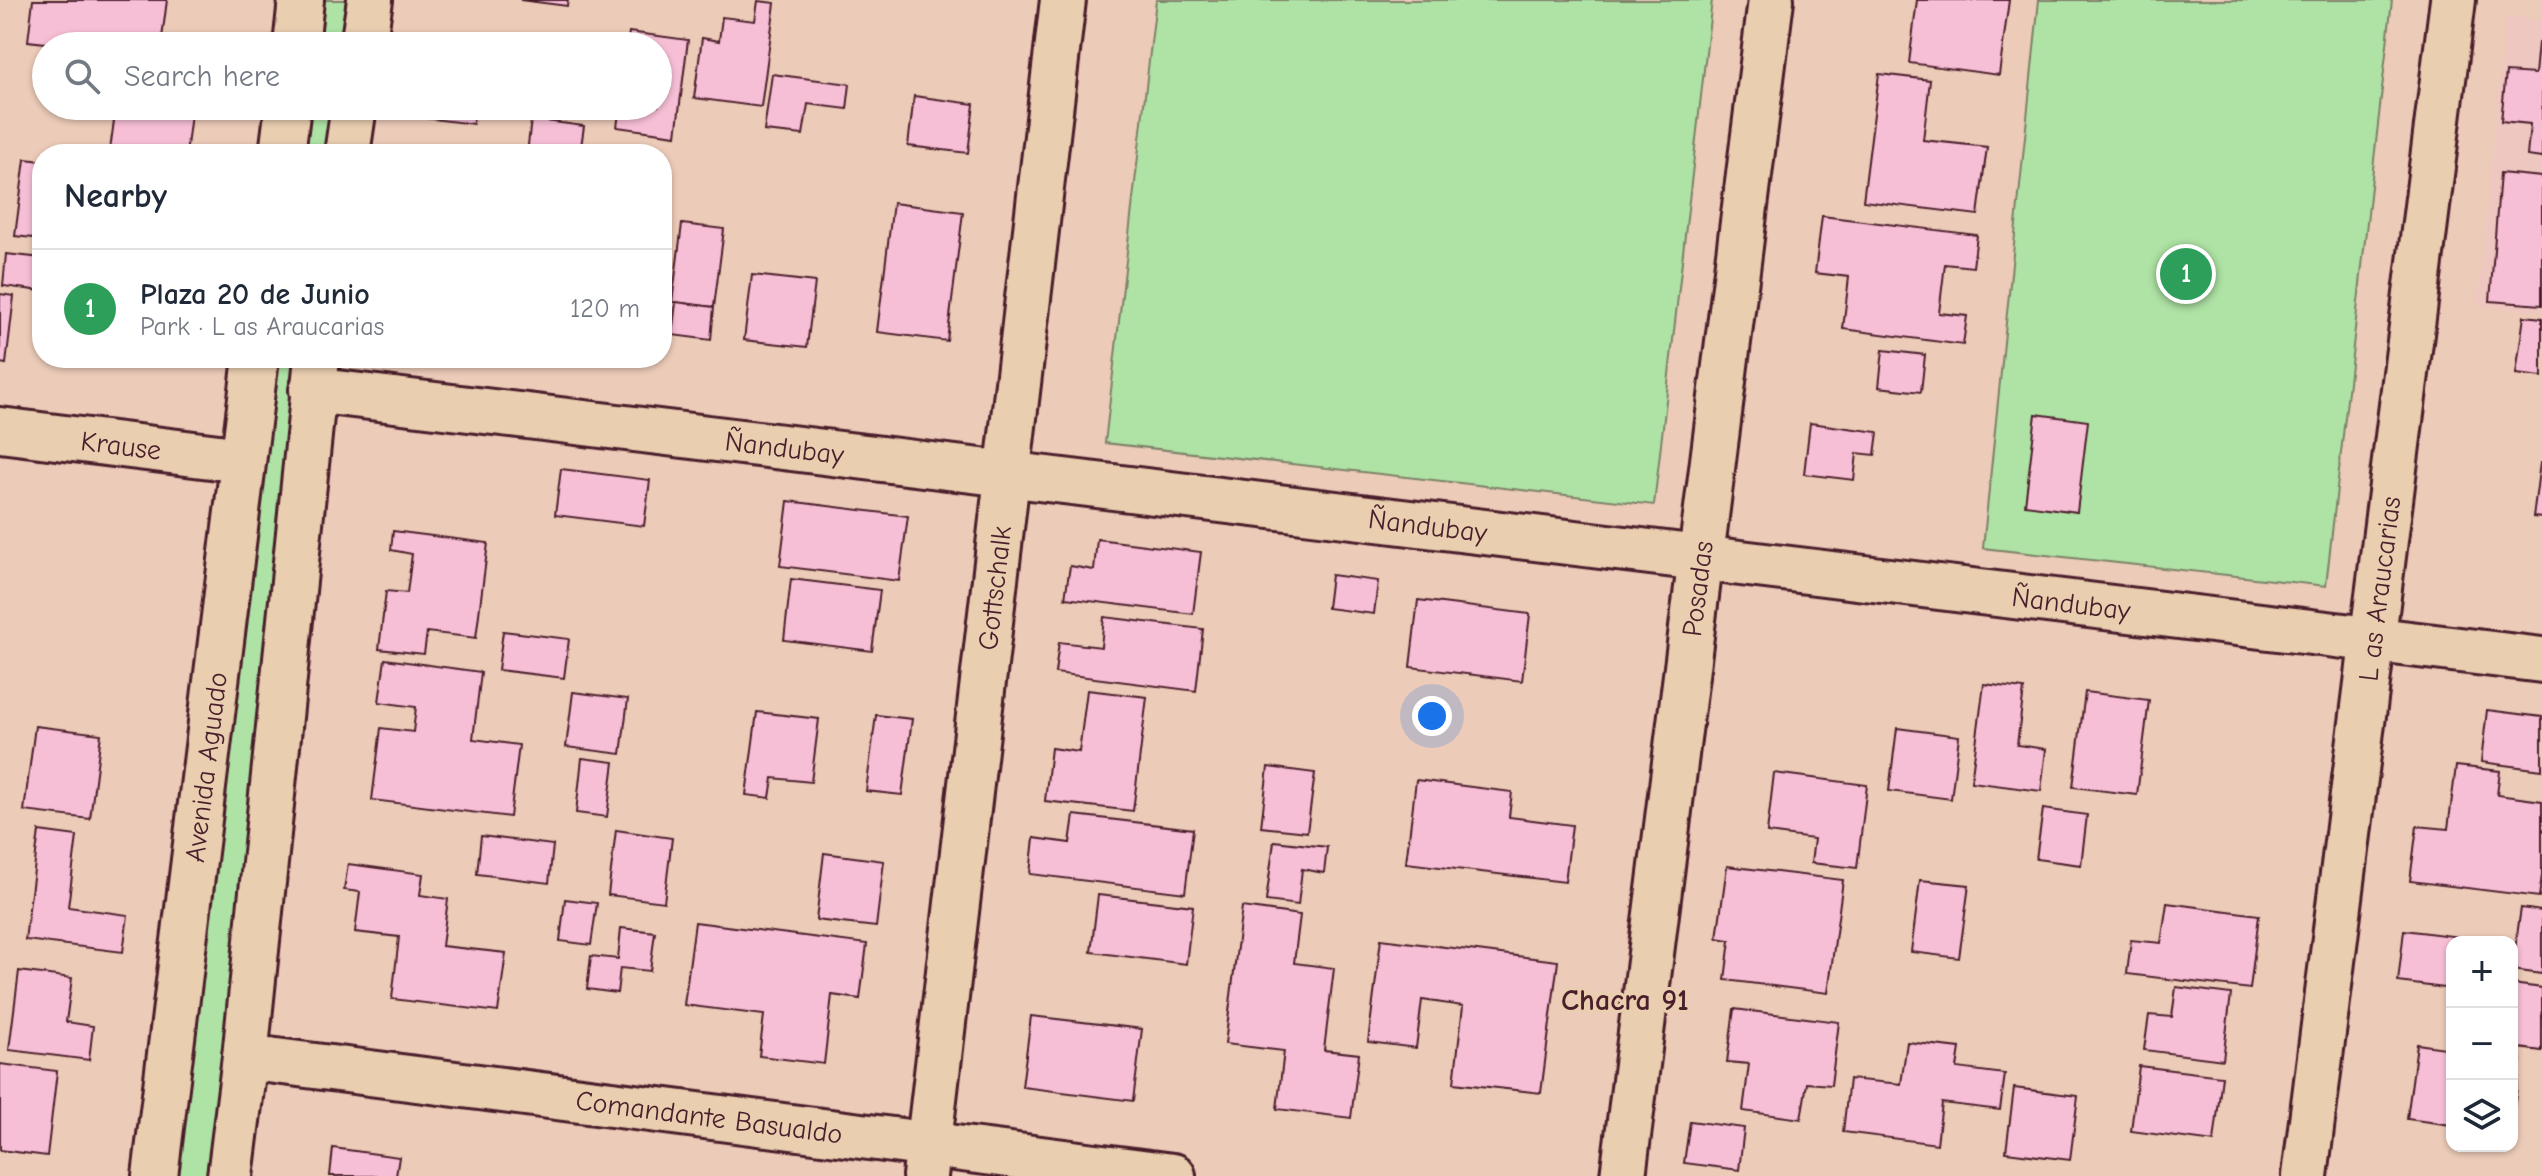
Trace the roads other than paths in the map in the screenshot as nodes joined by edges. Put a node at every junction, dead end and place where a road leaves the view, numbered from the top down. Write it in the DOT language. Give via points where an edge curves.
graph roads {
  1 [pos="301,0"];
  2 [pos="370,0"];
  3 [pos="1063,0"];
  4 [pos="1771,0"];
  5 [pos="2453,0"];
  6 [pos="298,32"];
  7 [pos="365,32"];
  8 [pos="286,120"];
  9 [pos="352,120"];
  10 [pos="283,144"];
  11 [pos="348,144"];
  12 [pos="255,368"];
  13 [pos="315,374"];
  14 [pos="0,430"];
  15 [pos="243,460"];
  16 [pos="1007,474"];
  17 [pos="1701,558"];
  18 [pos="2373,640"];
  19 [pos="2542,660"];
  20 [pos="245,1057"];
  21 [pos="927,1160"];
  22 [pos="155,1176"];
  23 [pos="230,1176"];
  24 [pos="1173,1176"];
  25 [pos="1623,1176"];
  26 [pos="2305,1176"];
  1 -- 6 [label="street"];
  2 -- 7 [label="street"];
  3 -- 16 [label="street, Gottschalk"];
  4 -- 17 [label="street, Posadas"];
  5 -- 18 [label="street, L as Araucarias"];
  8 -- 10 [label="street"];
  9 -- 11 [label="street"];
  12 -- 15 [label="street, Avenida Aguado"];
  13 -- 16 [label="street, Ñandubay"];
  13 -- 20 [label="street"];
  14 -- 15 [label="street, Krause"];
  15 -- 22 [label="street, Avenida Aguado"];
  16 -- 17 [label="street, Ñandubay"];
  16 -- 21 [label="street, Gottschalk"];
  17 -- 18 [label="street, Ñandubay"];
  17 -- 25 [label="street, Posadas"];
  18 -- 19 [label="street, Ñandubay"];
  18 -- 26 [label="street, L as Araucarias"];
  20 -- 21 [label="street, Comandante Basualdo"];
  20 -- 23 [label="street"];
  21 -- 24 [label="street, Comandante Basualdo"];
}
